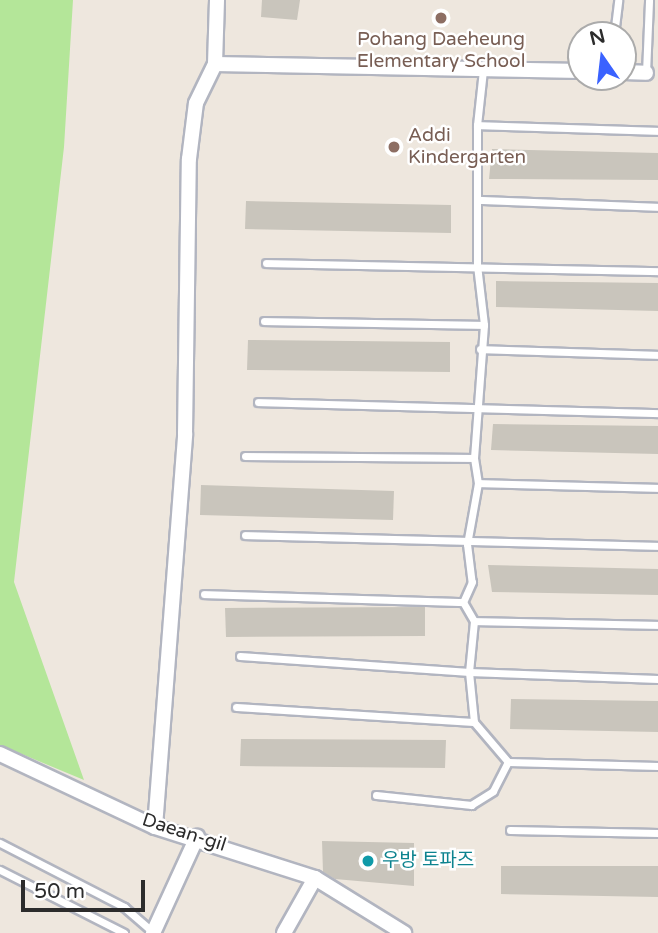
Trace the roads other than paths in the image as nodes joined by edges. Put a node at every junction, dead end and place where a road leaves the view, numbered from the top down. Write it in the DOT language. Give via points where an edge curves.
graph roads {
  1 [pos="217,0"];
  2 [pos="618,0"];
  3 [pos="649,0"];
  4 [pos="616,21"];
  5 [pos="215,64"];
  6 [pos="483,70"];
  7 [pos="567,71"];
  8 [pos="637,73"];
  9 [pos="646,73"];
  10 [pos="477,125"];
  11 [pos="658,131"];
  12 [pos="479,200"];
  13 [pos="658,207"];
  14 [pos="266,263"];
  15 [pos="477,265"];
  16 [pos="658,271"];
  17 [pos="264,321"];
  18 [pos="484,325"];
  19 [pos="480,349"];
  20 [pos="658,355"];
  21 [pos="258,402"];
  22 [pos="480,407"];
  23 [pos="658,413"];
  24 [pos="246,456"];
  25 [pos="474,458"];
  26 [pos="478,483"];
  27 [pos="658,488"];
  28 [pos="245,535"];
  29 [pos="467,544"];
  30 [pos="658,546"];
  31 [pos="204,594"];
  32 [pos="463,602"];
  33 [pos="474,621"];
  34 [pos="658,625"];
  35 [pos="240,656"];
  36 [pos="468,672"];
  37 [pos="658,678"];
  38 [pos="236,707"];
  39 [pos="474,722"];
  40 [pos="0,754"];
  41 [pos="508,762"];
  42 [pos="658,766"];
  43 [pos="376,795"];
  44 [pos="155,827"];
  45 [pos="510,830"];
  46 [pos="658,833"];
  47 [pos="197,837"];
  48 [pos="0,843"];
  49 [pos="0,870"];
  50 [pos="315,878"];
  51 [pos="124,933"];
  52 [pos="153,933"];
  53 [pos="284,933"];
  54 [pos="404,933"];
  1 -- 5 [label="street"];
  2 -- 4 [label="lane"];
  3 -- 9 [label="lane"];
  5 -- 6 [label="street"];
  5 -- 44 [label="street" via="196,103 189,159 185,434"];
  6 -- 7 [label="street"];
  6 -- 10 [label="lane"];
  8 -- 9 [label="street"];
  10 -- 11 [label="lane"];
  10 -- 12 [label="lane"];
  12 -- 13 [label="lane"];
  12 -- 15 [label="lane"];
  14 -- 15 [label="lane"];
  15 -- 16 [label="lane"];
  15 -- 18 [label="lane"];
  17 -- 18 [label="lane"];
  18 -- 19 [label="lane"];
  19 -- 20 [label="lane"];
  19 -- 22 [label="lane"];
  21 -- 22 [label="lane"];
  22 -- 23 [label="lane"];
  22 -- 25 [label="lane"];
  24 -- 25 [label="lane"];
  25 -- 26 [label="lane"];
  26 -- 27 [label="lane"];
  26 -- 29 [label="lane"];
  28 -- 29 [label="lane"];
  29 -- 30 [label="lane"];
  29 -- 32 [label="lane" via="472,582"];
  31 -- 32 [label="lane"];
  32 -- 33 [label="lane"];
  33 -- 34 [label="lane"];
  33 -- 36 [label="lane"];
  35 -- 36 [label="lane"];
  36 -- 37 [label="lane"];
  36 -- 39 [label="lane"];
  38 -- 39 [label="lane"];
  39 -- 41 [label="lane"];
  40 -- 44 [label="street, Daean-gil"];
  41 -- 42 [label="lane"];
  41 -- 43 [label="lane" via="493,791 471,805"];
  44 -- 47 [label="street, Daean-gil"];
  45 -- 46 [label="lane"];
  47 -- 50 [label="street, Daean-gil"];
  47 -- 52 [label="street"];
  48 -- 52 [label="lane" via="124,907"];
  49 -- 51 [label="lane"];
  50 -- 53 [label="street"];
  50 -- 54 [label="street, Daean-gil"];
}
